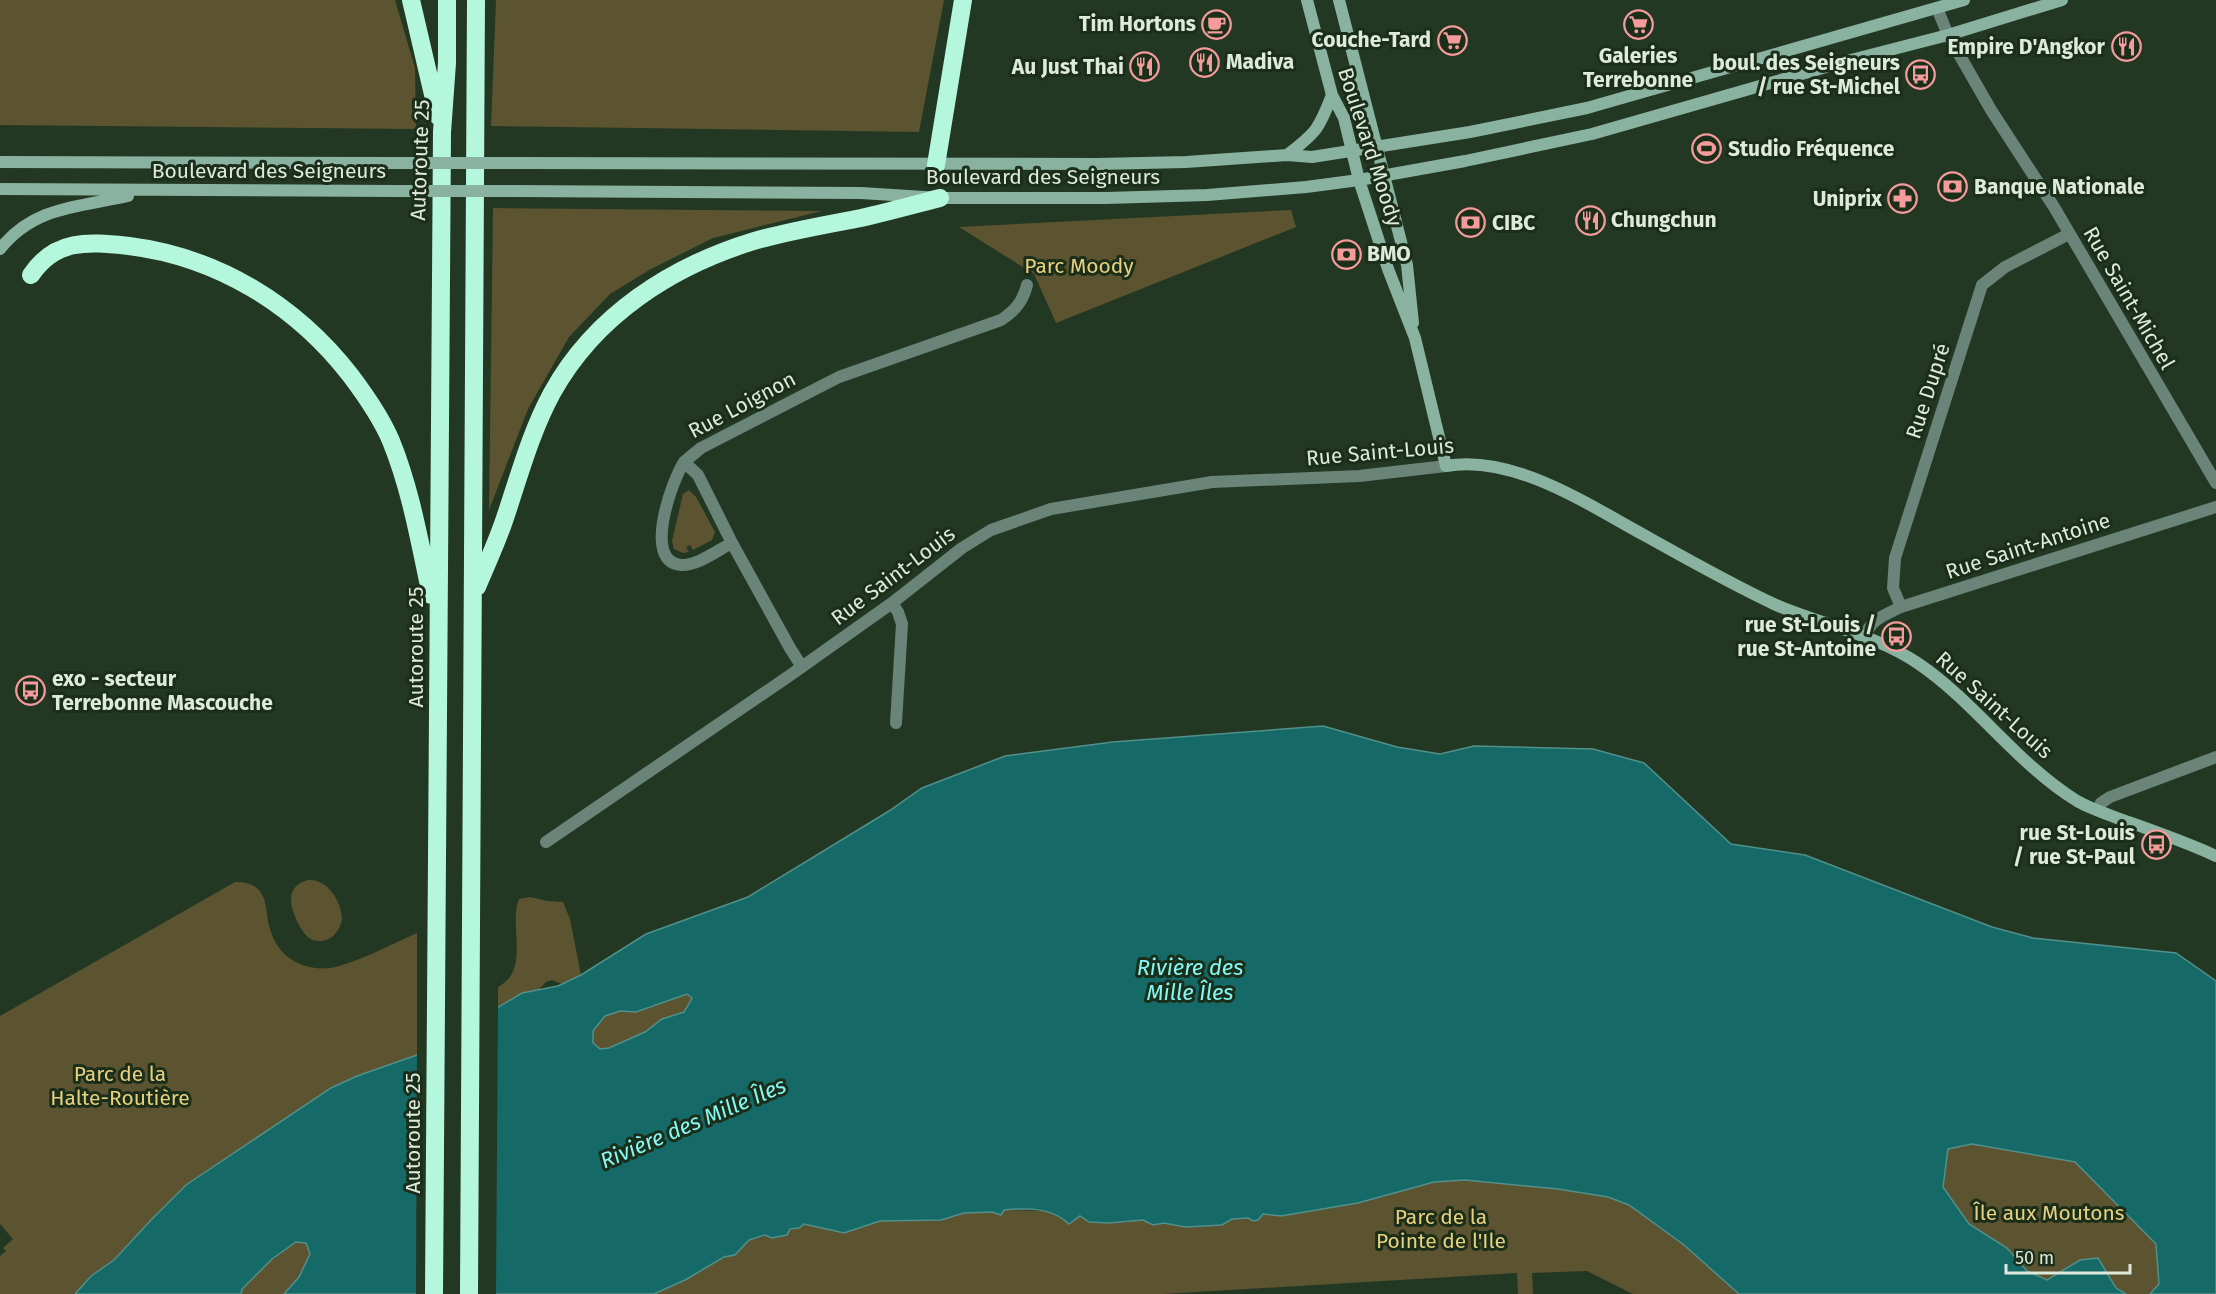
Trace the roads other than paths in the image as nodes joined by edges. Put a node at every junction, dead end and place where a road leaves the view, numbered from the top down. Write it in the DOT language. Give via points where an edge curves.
graph roads {
  1 [pos="411,0"];
  2 [pos="447,0"];
  3 [pos="476,0"];
  4 [pos="963,0"];
  5 [pos="1308,0"];
  6 [pos="1339,0"];
  7 [pos="1964,0"];
  8 [pos="2062,0"];
  9 [pos="1936,8"];
  10 [pos="1948,35"];
  11 [pos="1332,95"];
  12 [pos="442,132"];
  13 [pos="1376,148"];
  14 [pos="1353,152"];
  15 [pos="1287,155"];
  16 [pos="0,162"];
  17 [pos="936,165"];
  18 [pos="1384,175"];
  19 [pos="1359,180"];
  20 [pos="0,189"];
  21 [pos="149,191"];
  22 [pos="940,198"];
  23 [pos="2069,234"];
  24 [pos="0,249"];
  25 [pos="31,275"];
  26 [pos="1027,285"];
  27 [pos="1415,338"];
  28 [pos="684,462"];
  29 [pos="1446,466"];
  30 [pos="2216,483"];
  31 [pos="2216,507"];
  32 [pos="732,543"];
  33 [pos="473,597"];
  34 [pos="892,603"];
  35 [pos="1901,607"];
  36 [pos="439,626"];
  37 [pos="1864,638"];
  38 [pos="802,667"];
  39 [pos="896,723"];
  40 [pos="2216,757"];
  41 [pos="2097,810"];
  42 [pos="546,842"];
  43 [pos="2216,856"];
  44 [pos="434,1294"];
  45 [pos="469,1294"];
  1 -- 12 [label="highway"];
  2 -- 12 [label="highway, Autoroute 25"];
  3 -- 33 [label="highway"];
  4 -- 17 [label="highway"];
  5 -- 11 [label="main road, Boulevard Moody"];
  6 -- 13 [label="main road, Boulevard Moody"];
  7 -- 9 [label="main road, Boulevard des Seigneurs"];
  8 -- 10 [label="main road, Boulevard des Seigneurs"];
  9 -- 10 [label="street, Rue Saint-Michel"];
  9 -- 13 [label="main road, Boulevard des Seigneurs" via="1587,108"];
  10 -- 18 [label="main road, Boulevard des Seigneurs" via="1592,134"];
  10 -- 23 [label="street, Rue Saint-Michel"];
  11 -- 14 [label="main road, Boulevard Moody" via="1344,118"];
  11 -- 15 [label="main road" via="1316,131"];
  12 -- 36 [label="highway, Autoroute 25"];
  13 -- 14 [label="main road, Boulevard des Seigneurs"];
  13 -- 18 [label="main road, Boulevard Moody"];
  14 -- 15 [label="main road, Boulevard des Seigneurs" via="1312,157"];
  14 -- 19 [label="main road, Boulevard Moody"];
  15 -- 17 [label="main road, Boulevard des Seigneurs" via="1128,164"];
  16 -- 17 [label="main road, Boulevard des Seigneurs, bridge"];
  18 -- 19 [label="main road, Boulevard des Seigneurs"];
  18 -- 27 [label="main road, Boulevard Moody" via="1407,265"];
  19 -- 22 [label="main road, Boulevard des Seigneurs" via="1207,195"];
  19 -- 27 [label="main road, Boulevard Moody"];
  20 -- 21 [label="main road, Boulevard des Seigneurs"];
  21 -- 22 [label="main road, Boulevard des Seigneurs, bridge" via="861,193"];
  21 -- 24 [label="main road" via="49,212 20,229"];
  22 -- 33 [label="highway" via="776,235 720,253 654,286 611,319 573,360 543,410"];
  23 -- 30 [label="street, Rue Saint-Michel"];
  23 -- 35 [label="street, Rue Dupré" via="2005,267 1983,285 1895,558 1893,588"];
  25 -- 36 [label="highway" via="43,259 61,248 96,244 137,248 178,256 218,270 295,316 340,363 391,440"];
  26 -- 28 [label="street, Rue Loignon" via="1018,305 1001,320 839,377 701,448"];
  27 -- 29 [label="main road, Boulevard Moody"];
  28 -- 32 [label="street, Rue Loignon" via="698,475"];
  28 -- 32 [label="street" via="660,536 662,552 672,563 687,565"];
  29 -- 34 [label="street, Rue Saint-Louis" via="1371,475 1212,482 1042,511 977,537"];
  29 -- 37 [label="main road, Rue Saint-Louis" via="1485,465 1550,486 1762,598"];
  31 -- 35 [label="street, Rue Saint-Antoine"];
  32 -- 38 [label="street, Rue Loignon"];
  33 -- 45 [label="highway"];
  34 -- 38 [label="street, Rue Saint-Louis"];
  34 -- 39 [label="street" via="901,618 903,632"];
  35 -- 37 [label="street, Rue Saint-Antoine" via="1874,621"];
  36 -- 44 [label="highway, Autoroute 25"];
  37 -- 41 [label="main road, Rue Saint-Louis" via="1925,669 2050,781 2075,800"];
  38 -- 42 [label="street, Rue Saint-Louis"];
  40 -- 41 [label="street" via="2110,797"];
  41 -- 43 [label="main road, Rue Saint-Louis"];
}
